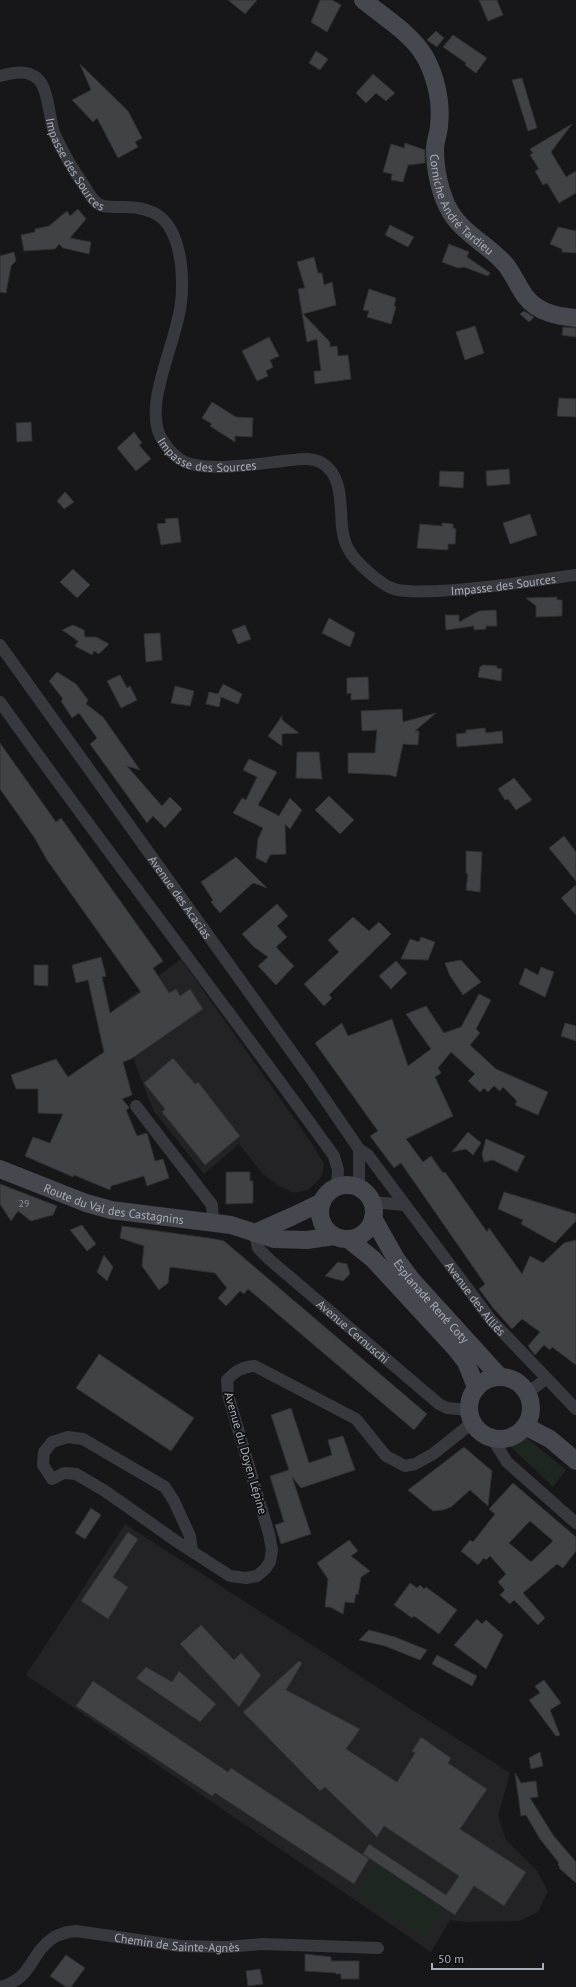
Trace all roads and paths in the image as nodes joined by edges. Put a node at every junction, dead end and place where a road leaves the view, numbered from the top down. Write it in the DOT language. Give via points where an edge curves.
graph roads {
  1 [pos="363,0"];
  2 [pos="0,76"];
  3 [pos="576,318"];
  4 [pos="576,575"];
  5 [pos="0,645"];
  6 [pos="0,702"];
  7 [pos="136,1106"];
  8 [pos="359,1149"];
  9 [pos="0,1169"];
  10 [pos="337,1187"];
  11 [pos="359,1188"];
  12 [pos="322,1202"];
  13 [pos="405,1205"];
  14 [pos="373,1210"];
  15 [pos="212,1222"];
  16 [pos="255,1232"];
  17 [pos="341,1238"];
  18 [pos="500,1377"];
  19 [pos="546,1379"];
  20 [pos="476,1387"];
  21 [pos="527,1393"];
  22 [pos="576,1409"];
  23 [pos="470,1416"];
  24 [pos="525,1426"];
  25 [pos="492,1438"];
  26 [pos="576,1461"];
  27 [pos="576,1523"];
  28 [pos="192,1550"];
  29 [pos="378,1948"];
  30 [pos="0,1987"];
  1 -- 3 [label="street, Corniche André Tardieu" via="414,42 426,58 440,106 435,148 436,169 450,212 458,223 506,265 526,297 538,308 552,315"];
  2 -- 4 [label="street, Impasse des Sources" via="15,72 29,73 39,80 55,134 97,204 108,207 146,208 161,216 170,226 179,253 182,302 155,405 156,426 162,440 173,453 184,462 204,466 307,458 322,464 333,474 338,487 343,534 350,552 380,582 393,589 417,592 460,590"];
  5 -- 8 [label="street, Avenue des Acacias"];
  6 -- 10 [label="street" via="68,798 260,1053 334,1156 338,1170"];
  7 -- 15 [label="street" via="212,1206"];
  8 -- 11 [label="street"];
  8 -- 13 [label="street, Avenue des Acacias" via="368,1155"];
  9 -- 15 [label="street, Route du Val des Castagnins" via="86,1203 111,1210"];
  10 -- 11 [label="street"];
  10 -- 12 [label="street" via="326,1195"];
  11 -- 14 [label="street" via="367,1194"];
  12 -- 16 [label="street"];
  12 -- 17 [label="street" via="320,1217 328,1231"];
  13 -- 14 [label="street"];
  13 -- 19 [label="street, Avenue des Alliés" via="477,1303"];
  14 -- 17 [label="street" via="367,1230 355,1238"];
  14 -- 18 [label="street, Esplanade René Coty" via="396,1259 411,1279"];
  15 -- 16 [label="street, Route du Val des Castagnins"];
  16 -- 17 [label="street" via="274,1239"];
  16 -- 23 [label="street, Avenue Cernuschi" via="258,1248 270,1260 439,1404"];
  17 -- 20 [label="street, Esplanade René Coty" via="378,1264 456,1349 466,1362"];
  18 -- 20 [label="street" via="483,1381"];
  18 -- 21 [label="street" via="520,1384"];
  19 -- 21 [label="street"];
  19 -- 22 [label="street, Avenue des Alliés"];
  20 -- 23 [label="street" via="469,1402"];
  21 -- 24 [label="street" via="531,1410"];
  23 -- 25 [label="street" via="484,1435"];
  23 -- 28 [label="street, Avenue du Doyen Lépine" via="433,1454 415,1464 405,1466 386,1456 356,1419 254,1366 244,1367 227,1380 228,1395 269,1534 272,1550 270,1562 257,1576 230,1576"];
  24 -- 25 [label="street" via="516,1435 504,1439"];
  24 -- 26 [label="street" via="550,1439"];
  25 -- 27 [label="street" via="507,1462"];
  28 -- 28 [label="street, Avenue du Doyen Lépine" via="190,1536 165,1487 83,1439 68,1437 52,1442 44,1452 43,1465 52,1479 64,1473 76,1474 105,1490"];
  29 -- 30 [label="street, Chemin de Sainte-Agnès" via="264,1944 227,1947 180,1946 76,1931 52,1938 24,1976"];
}
